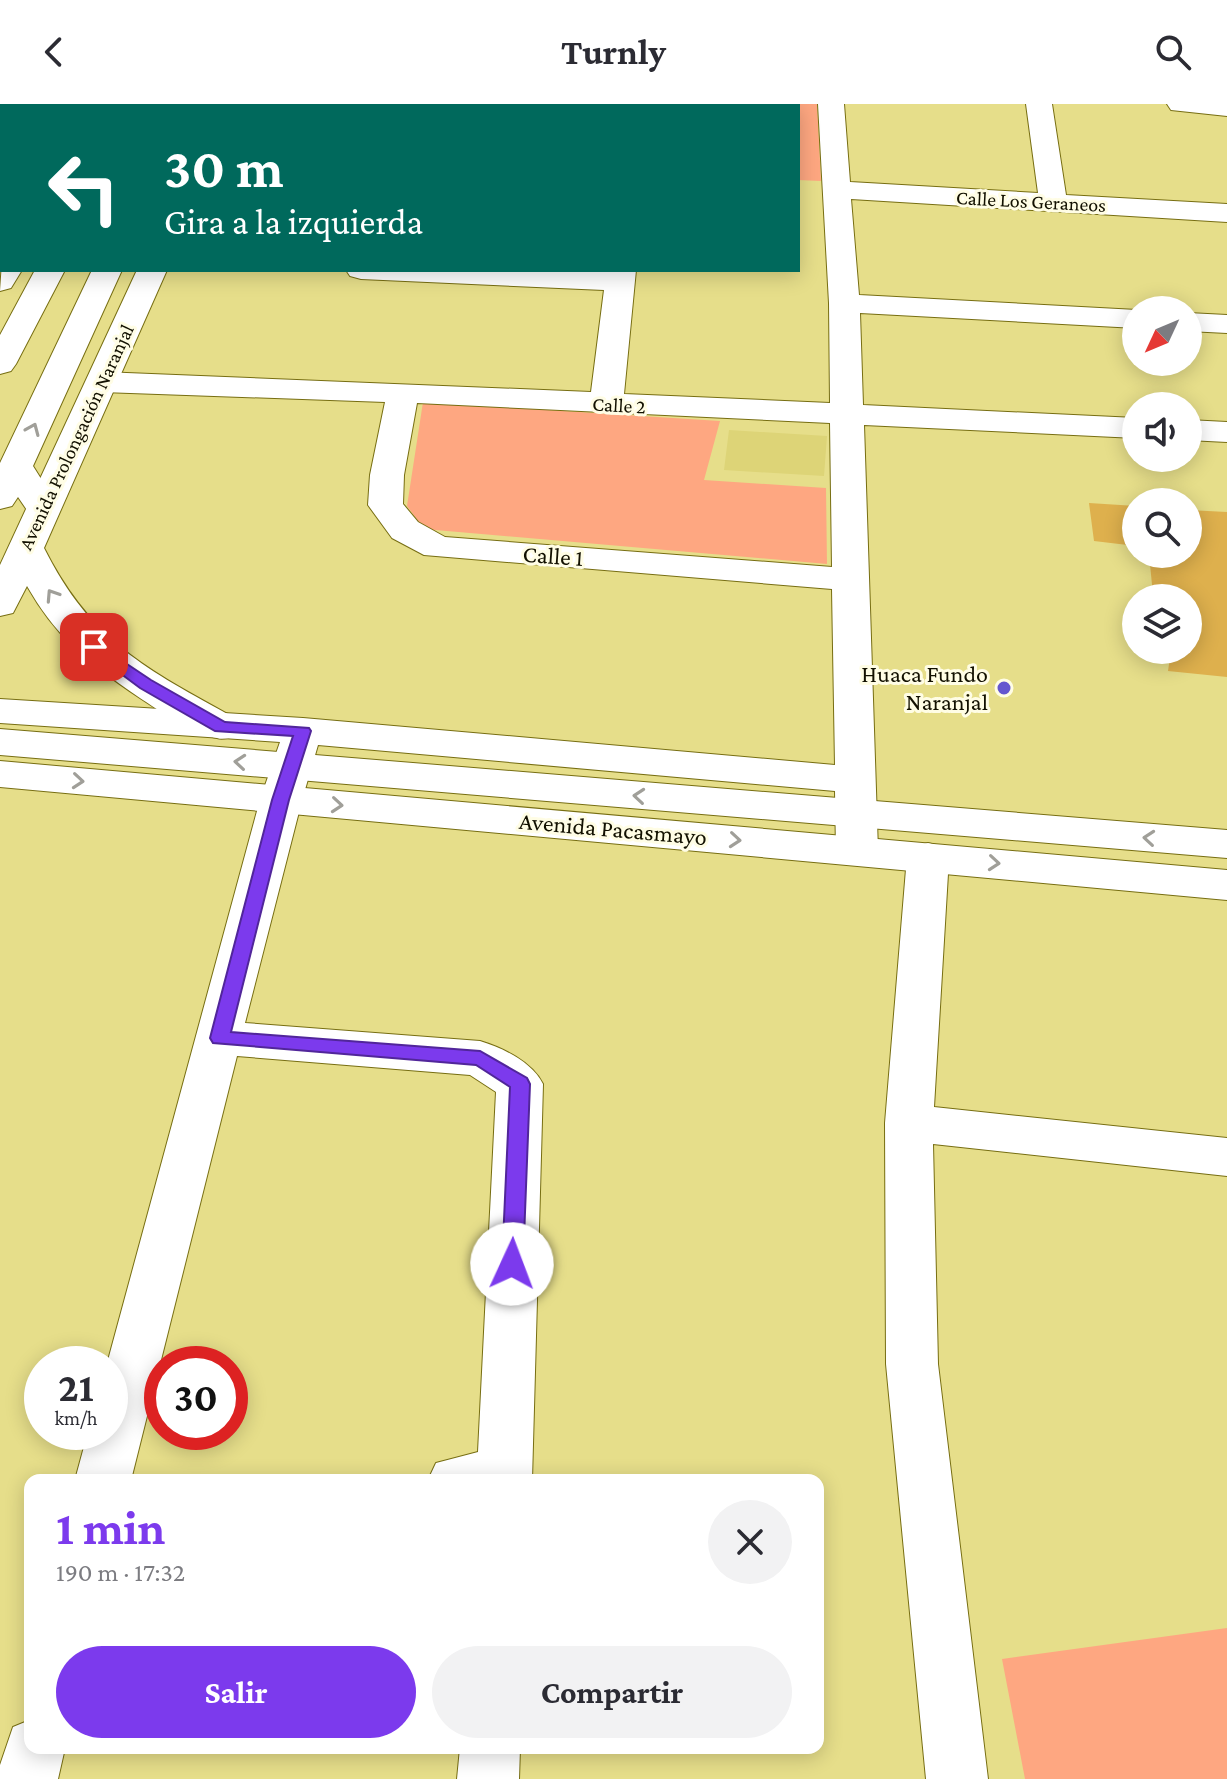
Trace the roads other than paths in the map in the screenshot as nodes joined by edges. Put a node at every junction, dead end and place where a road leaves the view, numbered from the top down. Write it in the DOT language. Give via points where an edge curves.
graph roads {
  1 [pos="831,104"];
  2 [pos="1039,104"];
  3 [pos="1180,104"];
  4 [pos="1227,108"];
  5 [pos="835,190"];
  6 [pos="1053,202"];
  7 [pos="1227,213"];
  8 [pos="49,272"];
  9 [pos="106,272"];
  10 [pos="151,272"];
  11 [pos="439,272"];
  12 [pos="621,276"];
  13 [pos="844,303"];
  14 [pos="32,304"];
  15 [pos="1122,318"];
  16 [pos="0,320"];
  17 [pos="1202,323"];
  18 [pos="1227,324"];
  19 [pos="0,364"];
  20 [pos="102,382"];
  21 [pos="403,393"];
  22 [pos="606,405"];
  23 [pos="846,415"];
  24 [pos="1122,427"];
  25 [pos="1202,431"];
  26 [pos="1227,432"];
  27 [pos="17,468"];
  28 [pos="0,499"];
  29 [pos="43,509"];
  30 [pos="26,548"];
  31 [pos="850,579"];
  32 [pos="0,605"];
  33 [pos="0,711"];
  34 [pos="221,727"];
  35 [pos="0,742"];
  36 [pos="292,766"];
  37 [pos="0,774"];
  38 [pos="856,815"];
  39 [pos="1227,844"];
  40 [pos="928,857"];
  41 [pos="1227,885"];
  42 [pos="220,1038"];
  43 [pos="909,1123"];
  44 [pos="1227,1157"];
  45 [pos="105,1474"];
  46 [pos="488,1474"];
  47 [pos="33,1754"];
  48 [pos="490,1754"];
  49 [pos="27,1779"];
  50 [pos="488,1779"];
  51 [pos="957,1779"];
  1 -- 5 [label="street"];
  2 -- 6 [label="street"];
  3 -- 4 [label="street"];
  5 -- 6 [label="street, Calle Los Geraneos"];
  5 -- 13 [label="street"];
  6 -- 7 [label="street, Calle Los Geraneos"];
  8 -- 14 [label="street"];
  27 -- 9 [label="street, Avenida Prolongación Naranjal, one-way"];
  10 -- 20 [label="street, Avenida Prolongación Naranjal"];
  11 -- 12 [label="street"];
  12 -- 22 [label="street"];
  13 -- 15 [label="street"];
  13 -- 23 [label="street"];
  14 -- 16 [label="street"];
  14 -- 19 [label="street"];
  17 -- 18 [label="street"];
  20 -- 21 [label="street, Calle 2"];
  20 -- 29 [label="street, Avenida Prolongación Naranjal"];
  21 -- 22 [label="street, Calle 2"];
  21 -- 31 [label="street, Calle 1" via="385,505 405,530 437,547"];
  22 -- 23 [label="street, Calle 2"];
  23 -- 24 [label="street, Calle 2"];
  23 -- 31 [label="street"];
  25 -- 26 [label="street"];
  27 -- 28 [label="street, Avenida Prolongación Naranjal"];
  27 -- 29 [label="street"];
  29 -- 30 [label="street, Avenida Prolongación Naranjal"];
  30 -- 32 [label="street, Avenida Prolongación Naranjal"];
  34 -- 30 [label="street, one-way" via="94,647 53,599"];
  31 -- 38 [label="street"];
  33 -- 34 [label="street, Avenida Pacasmayo"];
  34 -- 36 [label="street, Avenida Pacasmayo"];
  36 -- 35 [label="street, Avenida Pacasmayo, one-way"];
  37 -- 36 [label="street, Avenida Pacasmayo, one-way"];
  36 -- 38 [label="street, Avenida Pacasmayo"];
  36 -- 38 [label="street, Avenida Pacasmayo"];
  36 -- 42 [label="street"];
  39 -- 38 [label="street, Avenida Pacasmayo, one-way"];
  38 -- 40 [label="street, Avenida Pacasmayo"];
  40 -- 41 [label="street, Avenida Pacasmayo, one-way"];
  40 -- 43 [label="street"];
  42 -- 45 [label="street"];
  42 -- 46 [label="street" via="480,1058 520,1084"];
  43 -- 44 [label="street"];
  43 -- 51 [label="street" via="912,1364"];
  47 -- 49 [label="street"];
  48 -- 50 [label="street"];
}
